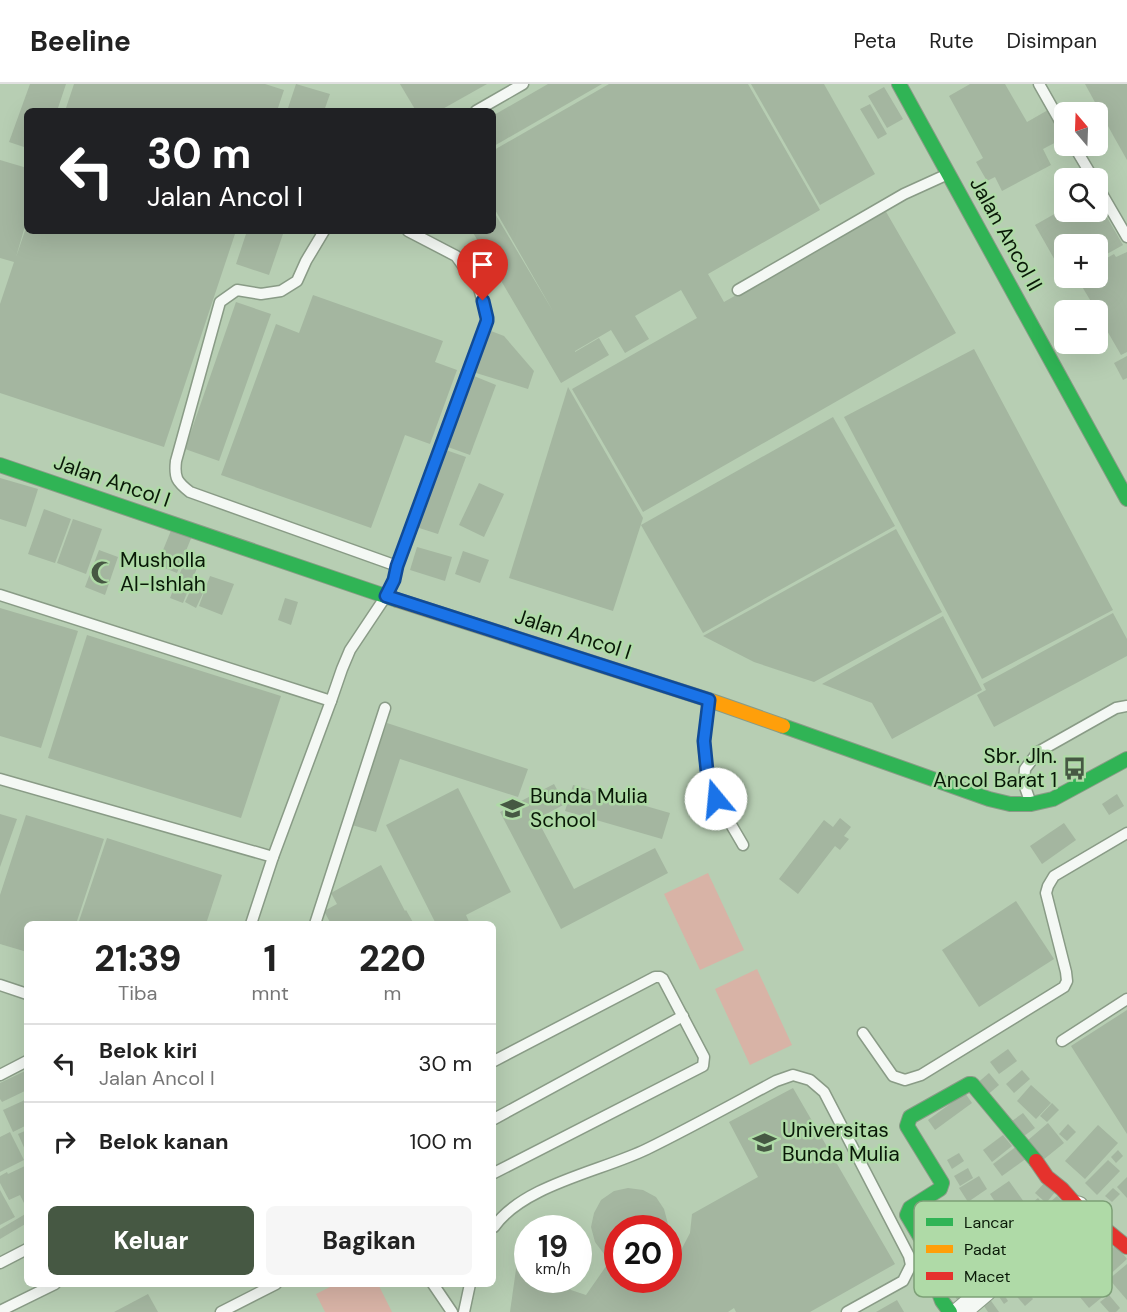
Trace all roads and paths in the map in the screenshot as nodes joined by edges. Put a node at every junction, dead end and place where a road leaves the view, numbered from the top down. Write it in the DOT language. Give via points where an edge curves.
graph roads {
  1 [pos="523,84"];
  2 [pos="899,84"];
  3 [pos="1039,84"];
  4 [pos="481,108"];
  5 [pos="1054,111"];
  6 [pos="949,174"];
  7 [pos="1108,204"];
  8 [pos="322,234"];
  9 [pos="414,234"];
  10 [pos="1127,237"];
  11 [pos="738,290"];
  12 [pos="0,465"];
  13 [pos="1127,499"];
  14 [pos="397,566"];
  15 [pos="0,595"];
  16 [pos="386,596"];
  17 [pos="709,700"];
  18 [pos="331,701"];
  19 [pos="1127,706"];
  20 [pos="385,708"];
  21 [pos="1127,759"];
  22 [pos="0,779"];
  23 [pos="1031,804"];
  24 [pos="1127,833"];
  25 [pos="743,845"];
  26 [pos="273,857"];
  27 [pos="252,921"];
  28 [pos="316,921"];
  29 [pos="0,985"];
  30 [pos="24,993"];
  31 [pos="1127,999"];
  32 [pos="682,1016"];
  33 [pos="863,1034"];
  34 [pos="1062,1041"];
  35 [pos="496,1060"];
  36 [pos="24,1063"];
  37 [pos="0,1075"];
  38 [pos="496,1118"];
  39 [pos="496,1172"];
  40 [pos="922,1201"];
  41 [pos="1073,1201"];
  42 [pos="914,1206"];
  43 [pos="496,1224"];
  44 [pos="914,1227"];
  45 [pos="1112,1235"];
  46 [pos="1127,1247"];
  47 [pos="24,1251"];
  48 [pos="0,1263"];
  49 [pos="49,1287"];
  50 [pos="270,1287"];
  51 [pos="435,1287"];
  52 [pos="469,1287"];
  53 [pos="940,1297"];
  54 [pos="978,1297"];
  55 [pos="0,1311"];
  56 [pos="221,1312"];
  57 [pos="452,1312"];
  58 [pos="464,1312"];
  59 [pos="847,1312"];
  60 [pos="950,1312"];
  61 [pos="960,1312"];
  1 -- 4 [label="lane"];
  2 -- 6 [label="street, Jalan Ancol II"];
  3 -- 5 [label="lane"];
  6 -- 11 [label="lane" via="904,194"];
  6 -- 13 [label="street, Jalan Ancol II"];
  7 -- 10 [label="lane"];
  8 -- 14 [label="lane" via="297,281 281,291 261,294 237,290 220,302 175,473 190,492"];
  9 -- 14 [label="lane" via="456,256 479,288 487,318"];
  12 -- 16 [label="street, Jalan Ancol I"];
  14 -- 16 [label="lane"];
  15 -- 18 [label="lane"];
  16 -- 17 [label="street, Jalan Ancol I"];
  16 -- 18 [label="lane" via="350,650"];
  17 -- 23 [label="street, Jalan Ancol I" via="989,799"];
  17 -- 25 [label="lane" via="704,741 707,771 716,799"];
  18 -- 26 [label="lane"];
  19 -- 23 [label="lane" via="1116,708 1038,752 1024,769"];
  20 -- 28 [label="lane"];
  21 -- 23 [label="street, Jalan Ancol I" via="1053,799"];
  22 -- 26 [label="lane"];
  24 -- 33 [label="lane" via="1054,876 1048,886 1046,893 1066,972 1064,987 921,1075 905,1080 893,1076"];
  26 -- 27 [label="lane"];
  29 -- 30 [label="lane"];
  31 -- 34 [label="lane"];
  32 -- 35 [label="lane" via="663,979 655,977"];
  32 -- 38 [label="lane"];
  32 -- 39 [label="lane" via="704,1057 703,1066"];
  36 -- 37 [label="lane"];
  40 -- 41 [label="street" via="940,1190 942,1183 907,1126 910,1117 972,1084 1047,1177"];
  42 -- 44 [label="street" via="907,1215"];
  43 -- 59 [label="lane" via="518,1204 543,1191 645,1150 793,1075 810,1080 824,1092 909,1256 911,1265 903,1281"];
  45 -- 46 [label="street"];
  47 -- 48 [label="lane"];
  49 -- 55 [label="lane"];
  50 -- 56 [label="lane"];
  51 -- 57 [label="lane"];
  52 -- 58 [label="lane"];
  53 -- 60 [label="street"];
  54 -- 61 [label="street"];
}
